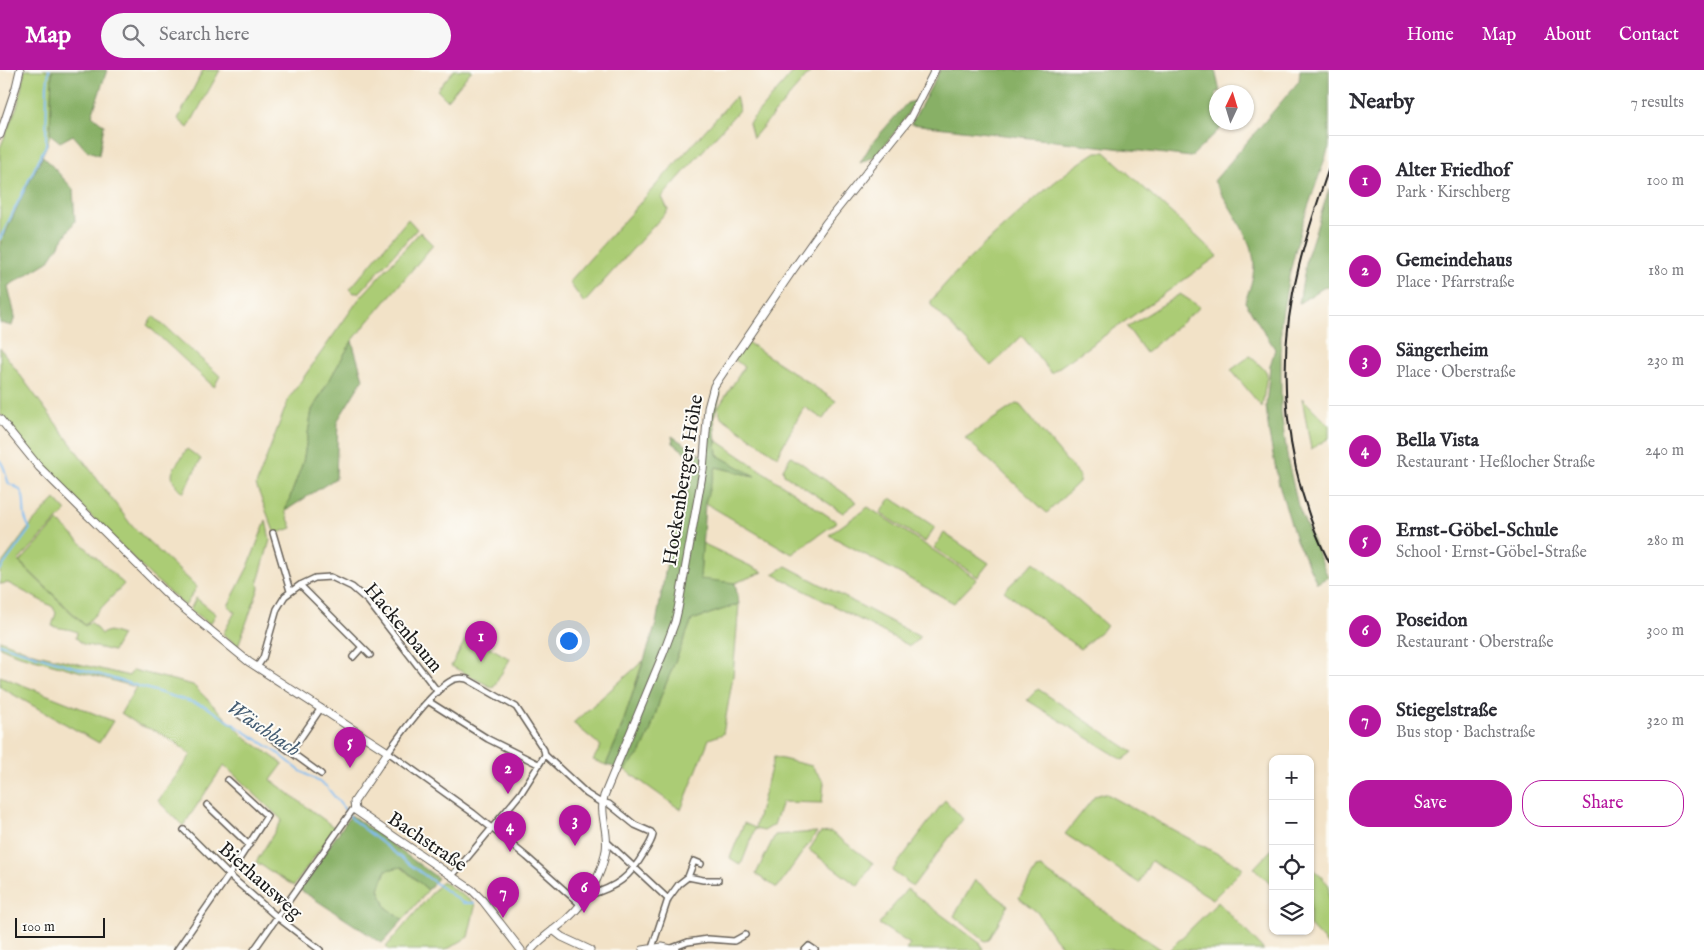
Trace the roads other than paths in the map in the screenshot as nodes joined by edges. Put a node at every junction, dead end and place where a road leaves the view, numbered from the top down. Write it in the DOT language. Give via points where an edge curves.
graph roads {
  1 [pos="20,70"];
  2 [pos="935,70"];
  3 [pos="0,135"];
  4 [pos="0,418"];
  5 [pos="273,533"];
  6 [pos="300,585"];
  7 [pos="290,591"];
  8 [pos="362,647"];
  9 [pos="370,655"];
  10 [pos="354,657"];
  11 [pos="257,667"];
  12 [pos="438,692"];
  13 [pos="428,701"];
  14 [pos="322,708"];
  15 [pos="237,713"];
  16 [pos="292,752"];
  17 [pos="388,752"];
  18 [pos="544,755"];
  19 [pos="538,764"];
  20 [pos="321,774"];
  21 [pos="228,780"];
  22 [pos="602,801"];
  23 [pos="207,805"];
  24 [pos="352,809"];
  25 [pos="492,829"];
  26 [pos="184,830"];
  27 [pos="607,842"];
  28 [pos="248,845"];
  29 [pos="701,864"];
  30 [pos="635,869"];
  31 [pos="229,875"];
  32 [pos="452,876"];
  33 [pos="688,877"];
  34 [pos="718,880"];
  35 [pos="589,895"];
  36 [pos="668,899"];
  37 [pos="581,905"];
  38 [pos="277,917"];
  39 [pos="553,930"];
  40 [pos="745,935"];
  41 [pos="652,948"];
  42 [pos="674,949"];
  43 [pos="177,950"];
  44 [pos="254,950"];
  45 [pos="320,950"];
  46 [pos="521,950"];
  47 [pos="531,950"];
  48 [pos="590,950"];
  49 [pos="643,950"];
  50 [pos="805,950"];
  51 [pos="815,950"];
  1 -- 3 [label="street"];
  2 -- 22 [label="street, Hockenberger Höhe" via="911,117 826,224 714,386 708,408 703,470 675,622"];
  4 -- 11 [label="street" via="29,456 171,598"];
  5 -- 7 [label="street"];
  6 -- 7 [label="street, Hackenbaum"];
  6 -- 8 [label="street"];
  6 -- 12 [label="street, Hackenbaum" via="326,576 352,587 372,606"];
  7 -- 11 [label="street, Hackenbaum" via="277,609 263,658"];
  8 -- 9 [label="street"];
  8 -- 10 [label="street"];
  11 -- 14 [label="street"];
  12 -- 13 [label="street"];
  12 -- 18 [label="street" via="454,679 462,678 511,703 520,710"];
  13 -- 17 [label="street"];
  13 -- 19 [label="street" via="488,739"];
  14 -- 16 [label="street"];
  14 -- 17 [label="street"];
  15 -- 16 [label="street"];
  16 -- 20 [label="street"];
  17 -- 24 [label="street"];
  17 -- 25 [label="street"];
  18 -- 19 [label="street"];
  18 -- 22 [label="street" via="580,789"];
  19 -- 25 [label="street" via="521,793"];
  21 -- 28 [label="street" via="267,816"];
  22 -- 27 [label="street"];
  22 -- 30 [label="street" via="653,835"];
  23 -- 28 [label="street"];
  24 -- 32 [label="street, Bachstraße"];
  24 -- 38 [label="street"];
  25 -- 32 [label="street"];
  25 -- 37 [label="street"];
  26 -- 31 [label="street, Bierhausweg"];
  27 -- 30 [label="street"];
  27 -- 35 [label="street" via="602,866"];
  28 -- 31 [label="street"];
  29 -- 33 [label="street" via="694,861"];
  30 -- 35 [label="street" via="601,892"];
  30 -- 36 [label="street"];
  31 -- 38 [label="street, Bierhausweg"];
  31 -- 43 [label="street"];
  32 -- 46 [label="street, Bachstraße" via="483,901"];
  33 -- 34 [label="street"];
  33 -- 36 [label="street"];
  35 -- 37 [label="street"];
  36 -- 41 [label="street"];
  37 -- 39 [label="street"];
  38 -- 44 [label="street"];
  38 -- 45 [label="street, Bierhausweg"];
  39 -- 47 [label="street"];
  39 -- 48 [label="street"];
  40 -- 42 [label="street" via="734,941 708,939 688,942"];
  41 -- 42 [label="street"];
  41 -- 49 [label="street"];
  50 -- 51 [label="street" via="809,946"];
}
